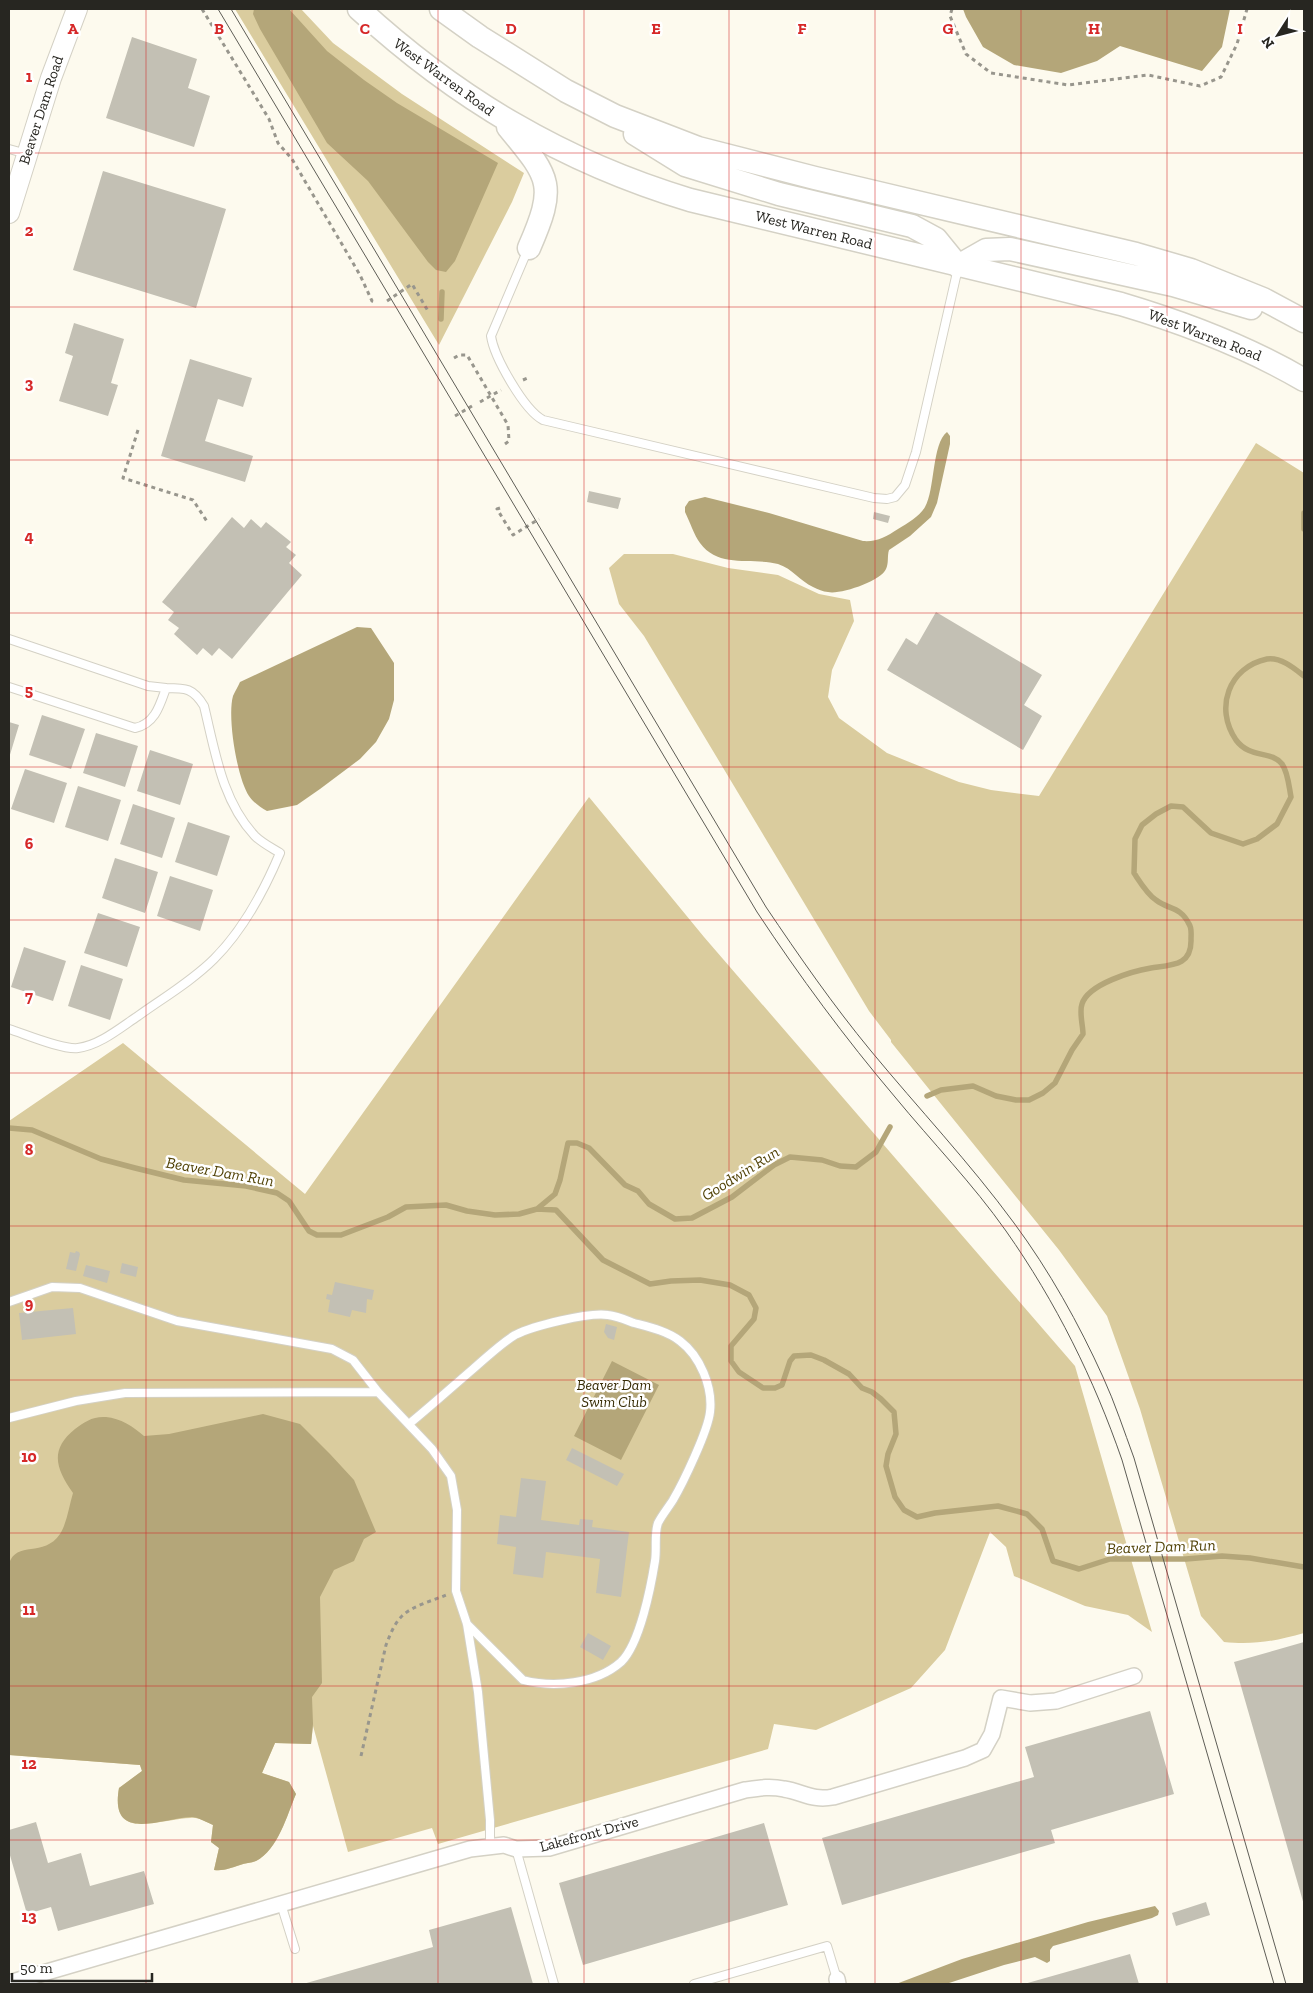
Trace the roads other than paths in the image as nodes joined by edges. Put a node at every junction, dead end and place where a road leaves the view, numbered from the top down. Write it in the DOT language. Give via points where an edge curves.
graph roads {
  1 [pos="76,9"];
  2 [pos="359,9"];
  3 [pos="441,9"];
  4 [pos="566,91"];
  5 [pos="499,116"];
  6 [pos="18,152"];
  7 [pos="9,213"];
  8 [pos="529,248"];
  9 [pos="958,266"];
  10 [pos="1304,322"];
  11 [pos="1304,380"];
  12 [pos="9,639"];
  13 [pos="9,687"];
  14 [pos="166,688"];
  15 [pos="9,1029"];
  16 [pos="9,1302"];
  17 [pos="378,1392"];
  18 [pos="9,1418"];
  19 [pos="410,1424"];
  20 [pos="467,1624"];
  21 [pos="1134,1676"];
  22 [pos="490,1846"];
  23 [pos="516,1848"];
  24 [pos="281,1904"];
  25 [pos="295,1949"];
  26 [pos="837,1981"];
  27 [pos="9,1983"];
  28 [pos="554,1984"];
  29 [pos="694,1984"];
  1 -- 6 [label="main road, Beaver Dam Road"];
  2 -- 5 [label="main road, West Warren Road" via="450,85"];
  3 -- 4 [label="main road"];
  4 -- 9 [label="main road" via="685,165 779,194 912,226 936,239"];
  4 -- 10 [label="main road" via="615,116 698,148 1191,270 1263,299"];
  5 -- 8 [label="main road" via="537,162 547,190 543,216"];
  5 -- 9 [label="main road, West Warren Road" via="596,166 659,191"];
  6 -- 7 [label="main road, Beaver Dam Road"];
  8 -- 9 [label="lane" via="491,336 493,349 526,406 535,415 543,420 886,499 895,496 905,485 916,452"];
  9 -- 10 [label="main road" via="986,250 1010,249 1173,285"];
  9 -- 11 [label="main road, West Warren Road" via="1175,320 1239,346"];
  12 -- 14 [label="lane" via="148,686"];
  13 -- 14 [label="lane" via="135,728 152,720"];
  14 -- 15 [label="lane" via="186,688 198,696 204,706 228,798 256,838 280,854 265,888 213,960 114,1032 90,1045 76,1048"];
  16 -- 17 [label="lane" via="52,1287 80,1288 177,1321 332,1349 353,1360"];
  17 -- 18 [label="lane" via="126,1393 76,1401"];
  17 -- 19 [label="lane"];
  19 -- 20 [label="lane" via="451,1476 457,1510 456,1591"];
  19 -- 20 [label="lane" via="515,1335 584,1317 608,1315 660,1330 680,1340 696,1359 710,1392 710,1413 699,1445 658,1524 656,1558 646,1609 621,1661 580,1681 554,1685 535,1683 523,1680"];
  20 -- 22 [label="lane" via="478,1692"];
  21 -- 23 [label="street, Lakefront Drive" via="1056,1700 1030,1703 1001,1698 992,1734 983,1750 833,1797 822,1799 767,1787 745,1790 549,1848"];
  22 -- 23 [label="street, Lakefront Drive"];
  22 -- 24 [label="street, Lakefront Drive"];
  23 -- 28 [label="lane"];
  24 -- 25 [label="lane"];
  24 -- 27 [label="street, Lakefront Drive"];
  26 -- 29 [label="lane" via="827,1946"];
}
